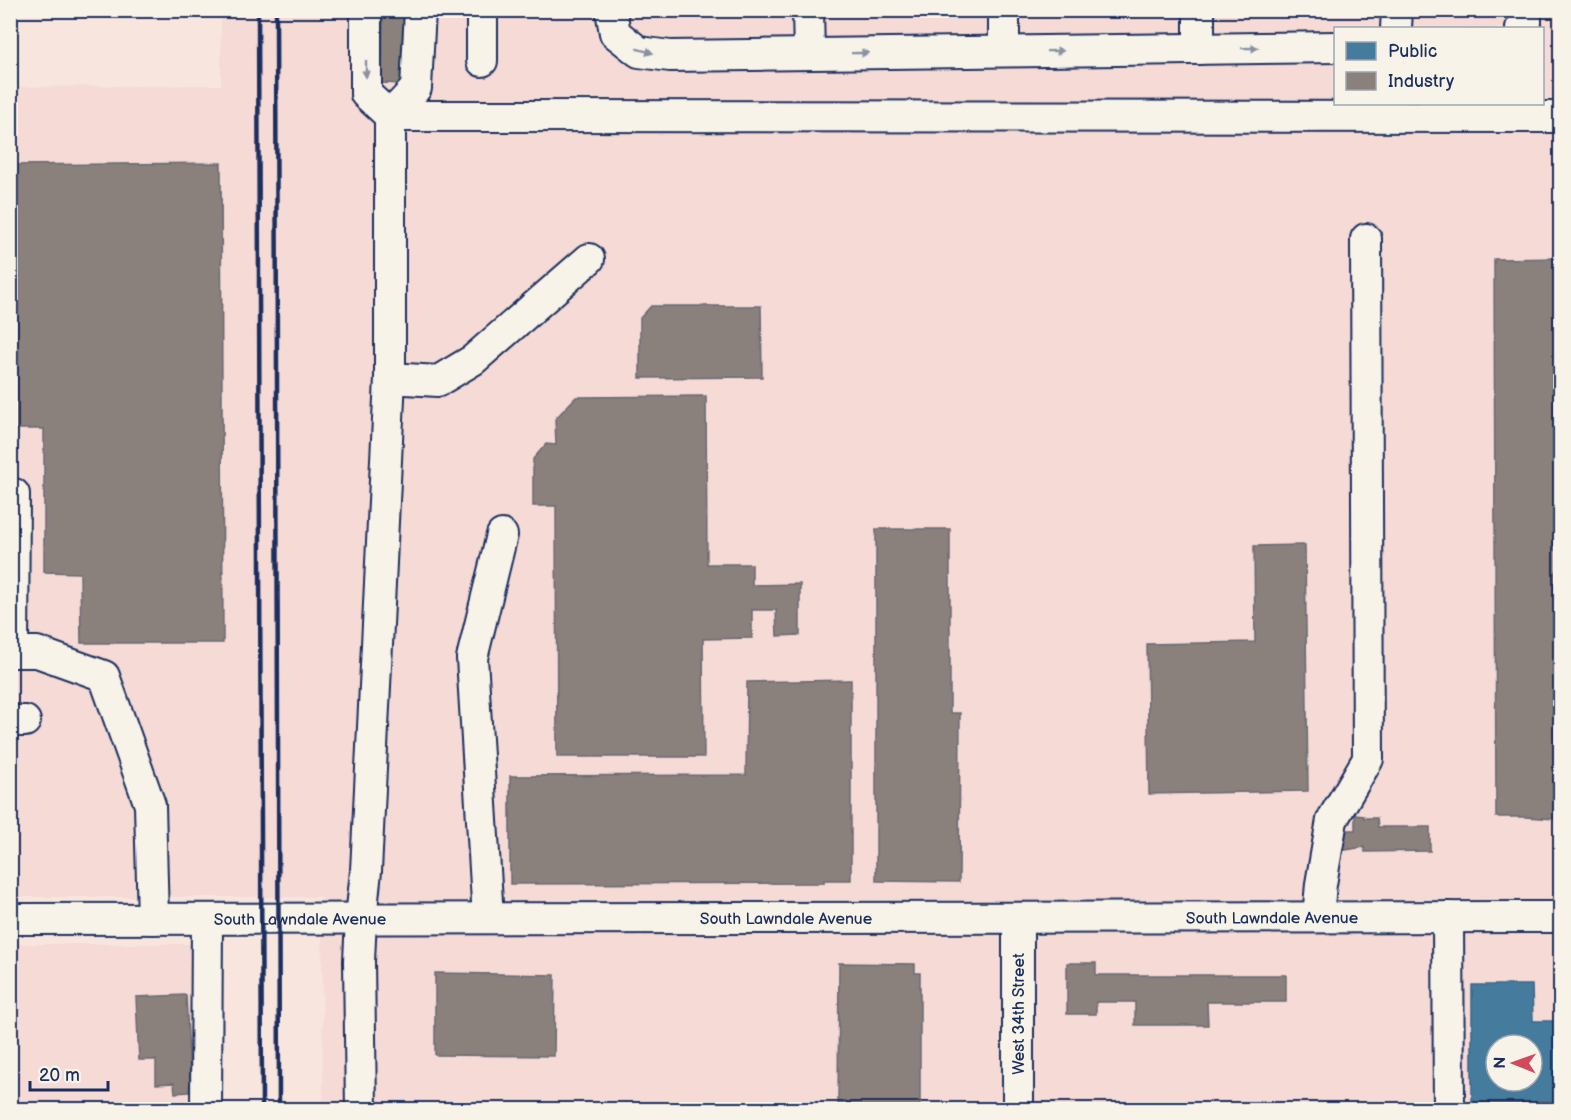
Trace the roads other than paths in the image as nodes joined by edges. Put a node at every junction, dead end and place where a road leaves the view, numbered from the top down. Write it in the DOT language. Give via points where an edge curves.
graph roads {
  1 [pos="366,10"];
  2 [pos="420,10"];
  3 [pos="482,10"];
  4 [pos="611,10"];
  5 [pos="808,10"];
  6 [pos="1004,10"];
  7 [pos="1199,10"];
  8 [pos="1397,10"];
  9 [pos="1526,10"];
  10 [pos="1396,27"];
  11 [pos="1522,27"];
  12 [pos="1334,47"];
  13 [pos="1199,49"];
  14 [pos="1004,51"];
  15 [pos="809,54"];
  16 [pos="482,61"];
  17 [pos="390,116"];
  18 [pos="1560,117"];
  19 [pos="1366,239"];
  20 [pos="589,259"];
  21 [pos="390,378"];
  22 [pos="10,494"];
  23 [pos="502,535"];
  24 [pos="1318,917"];
  25 [pos="1448,917"];
  26 [pos="1560,917"];
  27 [pos="361,918"];
  28 [pos="488,918"];
  29 [pos="1018,918"];
  30 [pos="10,919"];
  31 [pos="153,919"];
  32 [pos="207,919"];
  33 [pos="207,1110"];
  34 [pos="361,1110"];
  35 [pos="1018,1110"];
  36 [pos="1449,1110"];
  1 -- 17 [label="street, one-way" via="366,94"];
  2 -- 17 [label="street" via="416,88"];
  3 -- 16 [label="street"];
  4 -- 15 [label="street, one-way" via="615,33 639,52 670,56"];
  5 -- 15 [label="street"];
  6 -- 14 [label="street"];
  7 -- 13 [label="street"];
  8 -- 10 [label="street"];
  9 -- 11 [label="street"];
  13 -- 12 [label="street, one-way"];
  14 -- 13 [label="street, one-way"];
  15 -- 14 [label="street, one-way"];
  17 -- 18 [label="street"];
  17 -- 21 [label="street"];
  19 -- 24 [label="street" via="1368,759 1332,820"];
  20 -- 21 [label="street" via="473,360 438,381"];
  21 -- 27 [label="street"];
  22 -- 31 [label="street" via="15,494 13,652 37,652 104,676 150,805"];
  23 -- 28 [label="street" via="472,658"];
  24 -- 25 [label="street, South Lawndale Avenue"];
  24 -- 29 [label="street, South Lawndale Avenue"];
  25 -- 26 [label="street, South Lawndale Avenue"];
  25 -- 36 [label="street"];
  27 -- 28 [label="street, South Lawndale Avenue"];
  27 -- 32 [label="street, South Lawndale Avenue"];
  27 -- 34 [label="street"];
  28 -- 29 [label="street, South Lawndale Avenue"];
  29 -- 35 [label="street, West 34th Street"];
  30 -- 31 [label="street, South Lawndale Avenue"];
  31 -- 32 [label="street, South Lawndale Avenue"];
  32 -- 33 [label="street"];
}
